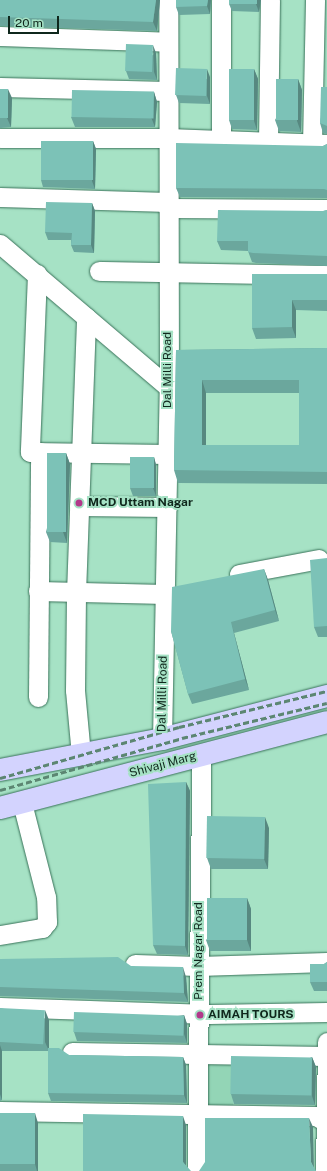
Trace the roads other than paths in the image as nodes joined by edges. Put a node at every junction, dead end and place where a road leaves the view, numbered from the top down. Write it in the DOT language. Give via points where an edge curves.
graph roads {
  1 [pos="168,0"];
  2 [pos="221,0"];
  3 [pos="270,0"];
  4 [pos="315,0"];
  5 [pos="0,36"];
  6 [pos="168,42"];
  7 [pos="0,87"];
  8 [pos="168,91"];
  9 [pos="0,138"];
  10 [pos="168,138"];
  11 [pos="221,140"];
  12 [pos="268,142"];
  13 [pos="320,144"];
  14 [pos="0,198"];
  15 [pos="168,205"];
  16 [pos="327,209"];
  17 [pos="0,244"];
  18 [pos="99,271"];
  19 [pos="168,272"];
  20 [pos="37,274"];
  21 [pos="327,275"];
  22 [pos="86,318"];
  23 [pos="168,388"];
  24 [pos="40,452"];
  25 [pos="80,452"];
  26 [pos="167,454"];
  27 [pos="79,506"];
  28 [pos="166,507"];
  29 [pos="319,559"];
  30 [pos="219,578"];
  31 [pos="170,590"];
  32 [pos="38,592"];
  33 [pos="76,593"];
  34 [pos="327,696"];
  35 [pos="38,697"];
  36 [pos="327,722"];
  37 [pos="162,739"];
  38 [pos="81,755"];
  39 [pos="201,755"];
  40 [pos="0,770"];
  41 [pos="22,802"];
  42 [pos="0,808"];
  43 [pos="0,935"];
  44 [pos="327,962"];
  45 [pos="135,964"];
  46 [pos="198,966"];
  47 [pos="0,1007"];
  48 [pos="327,1012"];
  49 [pos="198,1013"];
  50 [pos="327,1049"];
  51 [pos="72,1052"];
  52 [pos="198,1054"];
  53 [pos="0,1111"];
  54 [pos="197,1116"];
  55 [pos="324,1122"];
  56 [pos="196,1171"];
  57 [pos="325,1171"];
  1 -- 6 [label="street, Dal Milli Road"];
  2 -- 11 [label="street"];
  3 -- 12 [label="street"];
  4 -- 13 [label="street"];
  5 -- 6 [label="street"];
  6 -- 8 [label="street, Dal Milli Road"];
  7 -- 8 [label="street"];
  8 -- 10 [label="street, Dal Milli Road"];
  9 -- 10 [label="street"];
  10 -- 11 [label="street"];
  10 -- 15 [label="street, Dal Milli Road"];
  11 -- 12 [label="street"];
  12 -- 13 [label="street"];
  14 -- 15 [label="street"];
  15 -- 16 [label="street"];
  15 -- 19 [label="street, Dal Milli Road"];
  17 -- 20 [label="street"];
  18 -- 19 [label="street"];
  19 -- 21 [label="street"];
  19 -- 23 [label="street, Dal Milli Road"];
  20 -- 22 [label="street"];
  20 -- 24 [label="street" via="30,452"];
  22 -- 23 [label="street"];
  22 -- 25 [label="street"];
  23 -- 26 [label="street, Dal Milli Road"];
  24 -- 25 [label="street"];
  24 -- 32 [label="street"];
  25 -- 26 [label="street"];
  25 -- 27 [label="street"];
  26 -- 28 [label="street, Dal Milli Road"];
  27 -- 28 [label="street"];
  27 -- 33 [label="street"];
  28 -- 31 [label="street, Dal Milli Road"];
  29 -- 30 [label="street"];
  31 -- 33 [label="street"];
  31 -- 37 [label="street, Dal Milli Road"];
  32 -- 33 [label="street"];
  32 -- 35 [label="street"];
  33 -- 38 [label="street" via="75,690"];
  34 -- 37 [label="main road, Shivaji Marg"];
  36 -- 39 [label="main road, Shivaji Marg"];
  37 -- 38 [label="main road, Shivaji Marg"];
  38 -- 40 [label="main road, Shivaji Marg"];
  39 -- 41 [label="main road, Shivaji Marg"];
  39 -- 46 [label="street, Prem Nagar Road"];
  41 -- 42 [label="main road, Shivaji Marg"];
  41 -- 43 [label="street" via="46,897 47,922 42,928"];
  44 -- 46 [label="street"];
  45 -- 46 [label="street"];
  46 -- 49 [label="street, Prem Nagar Road"];
  47 -- 49 [label="street"];
  48 -- 49 [label="street"];
  49 -- 52 [label="street, Prem Nagar Road"];
  50 -- 52 [label="street"];
  50 -- 55 [label="street"];
  51 -- 52 [label="street"];
  52 -- 54 [label="street, Prem Nagar Road"];
  53 -- 54 [label="street"];
  54 -- 55 [label="street" via="316,1116"];
  54 -- 56 [label="street, Prem Nagar Road"];
  55 -- 57 [label="street"];
}
